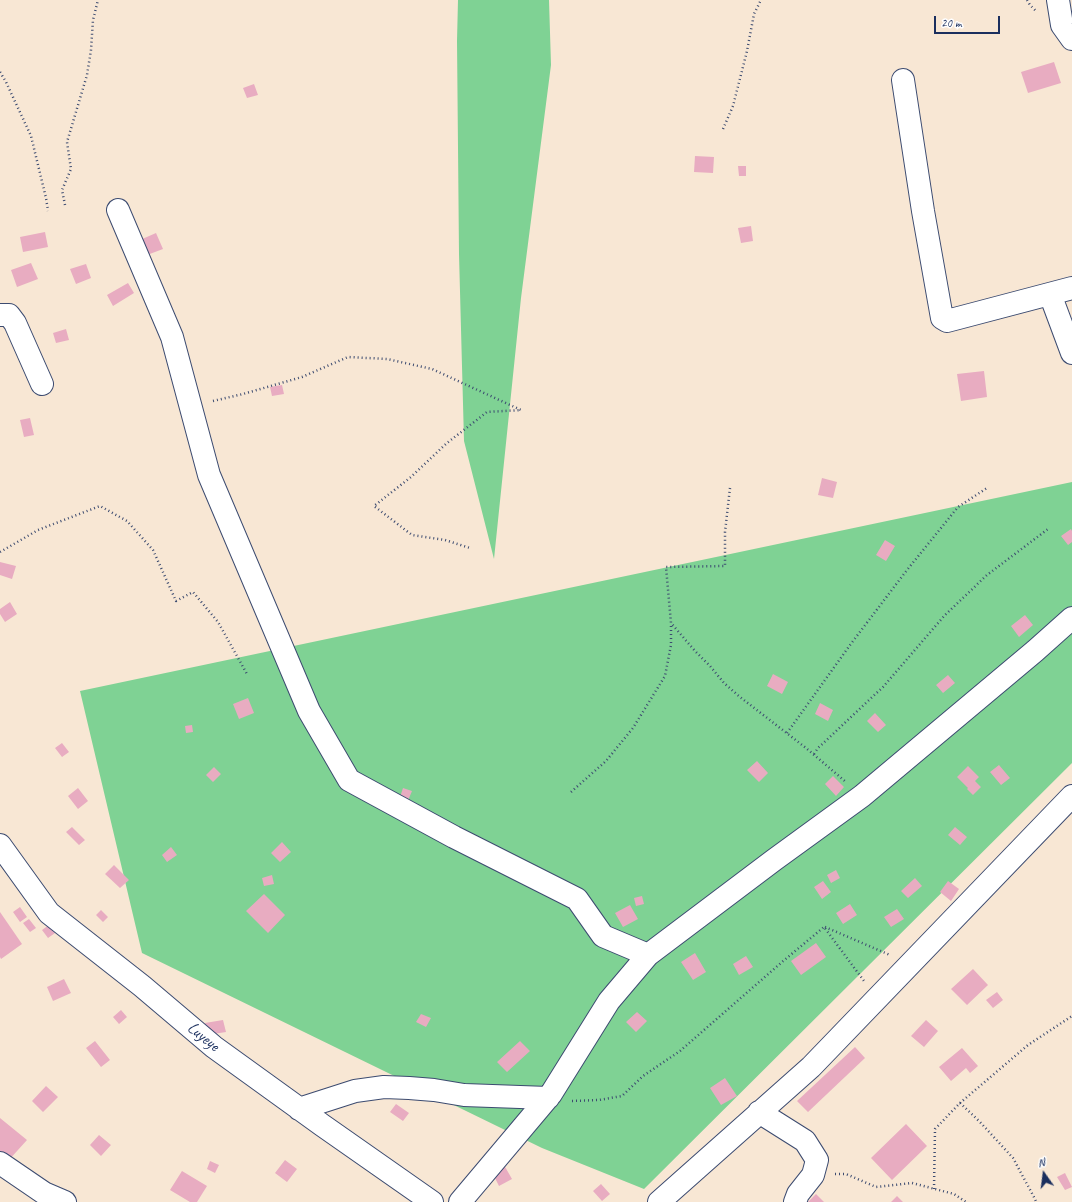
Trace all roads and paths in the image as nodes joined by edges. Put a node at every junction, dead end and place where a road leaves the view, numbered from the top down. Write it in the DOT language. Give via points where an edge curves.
graph roads {
  1 [pos="98,0"];
  2 [pos="761,0"];
  3 [pos="1058,0"];
  4 [pos="1072,38"];
  5 [pos="0,72"];
  6 [pos="903,80"];
  7 [pos="723,129"];
  8 [pos="65,205"];
  9 [pos="118,210"];
  10 [pos="48,211"];
  11 [pos="1072,288"];
  12 [pos="1050,294"];
  13 [pos="0,316"];
  14 [pos="1072,353"];
  15 [pos="42,384"];
  16 [pos="191,406"];
  17 [pos="730,488"];
  18 [pos="987,488"];
  19 [pos="1048,529"];
  20 [pos="470,548"];
  21 [pos="0,552"];
  22 [pos="1072,618"];
  23 [pos="671,623"];
  24 [pos="247,674"];
  25 [pos="787,733"];
  26 [pos="814,754"];
  27 [pos="571,792"];
  28 [pos="862,796"];
  29 [pos="1072,796"];
  30 [pos="0,845"];
  31 [pos="824,927"];
  32 [pos="648,955"];
  33 [pos="911,964"];
  34 [pos="877,999"];
  35 [pos="1072,1016"];
  36 [pos="548,1098"];
  37 [pos="960,1104"];
  38 [pos="299,1109"];
  39 [pos="759,1112"];
  40 [pos="0,1163"];
  41 [pos="813,1175"];
  42 [pos="934,1189"];
  43 [pos="65,1202"];
  44 [pos="432,1202"];
  45 [pos="460,1202"];
  46 [pos="659,1202"];
  47 [pos="795,1202"];
  48 [pos="966,1202"];
  49 [pos="1036,1202"];
  1 -- 8 [label="path" via="93,20 87,74 67,142 71,169 62,190"];
  2 -- 7 [label="path" via="754,14 733,106"];
  3 -- 4 [label="street" via="1062,25"];
  5 -- 10 [label="path" via="31,136"];
  6 -- 12 [label="street" via="942,318 947,321"];
  9 -- 16 [label="street" via="172,337"];
  11 -- 12 [label="street"];
  12 -- 14 [label="street"];
  13 -- 15 [label="street" via="9,315 15,323"];
  16 -- 20 [label="path" via="302,377 348,357 387,359 432,369 521,410 486,412 374,506 412,535 445,540"];
  16 -- 32 [label="street" via="209,475 309,711 349,780 577,899 603,936"];
  17 -- 23 [label="path" via="724,566 666,567"];
  18 -- 25 [label="path" via="958,507 850,645"];
  19 -- 26 [label="path" via="987,575 955,605 883,687"];
  21 -- 24 [label="path" via="38,530 100,506 127,521 153,550 176,601 193,592 218,622"];
  22 -- 28 [label="street"];
  23 -- 25 [label="path" via="724,683"];
  23 -- 27 [label="path" via="671,645 665,676 633,728 606,762"];
  25 -- 26 [label="path"];
  26 -- 28 [label="path"];
  28 -- 32 [label="street"];
  29 -- 33 [label="street"];
  30 -- 38 [label="street, Luyeye" via="49,913 214,1047"];
  31 -- 33 [label="path"];
  31 -- 34 [label="path"];
  31 -- 36 [label="path" via="680,1051 643,1076 622,1096 576,1101"];
  32 -- 36 [label="street" via="609,1001"];
  33 -- 34 [label="street"];
  34 -- 39 [label="street" via="811,1067"];
  35 -- 37 [label="path" via="1028,1045"];
  36 -- 38 [label="street" via="464,1095 384,1087 355,1091"];
  36 -- 45 [label="street"];
  37 -- 42 [label="path" via="935,1129"];
  37 -- 49 [label="path" via="1013,1158"];
  38 -- 44 [label="street, Luyeye"];
  39 -- 41 [label="street" via="805,1141 817,1160"];
  39 -- 46 [label="street"];
  40 -- 43 [label="street" via="44,1193"];
  41 -- 42 [label="path" via="846,1174 876,1187 912,1183"];
  41 -- 47 [label="street"];
  42 -- 48 [label="path" via="954,1194"];
}
